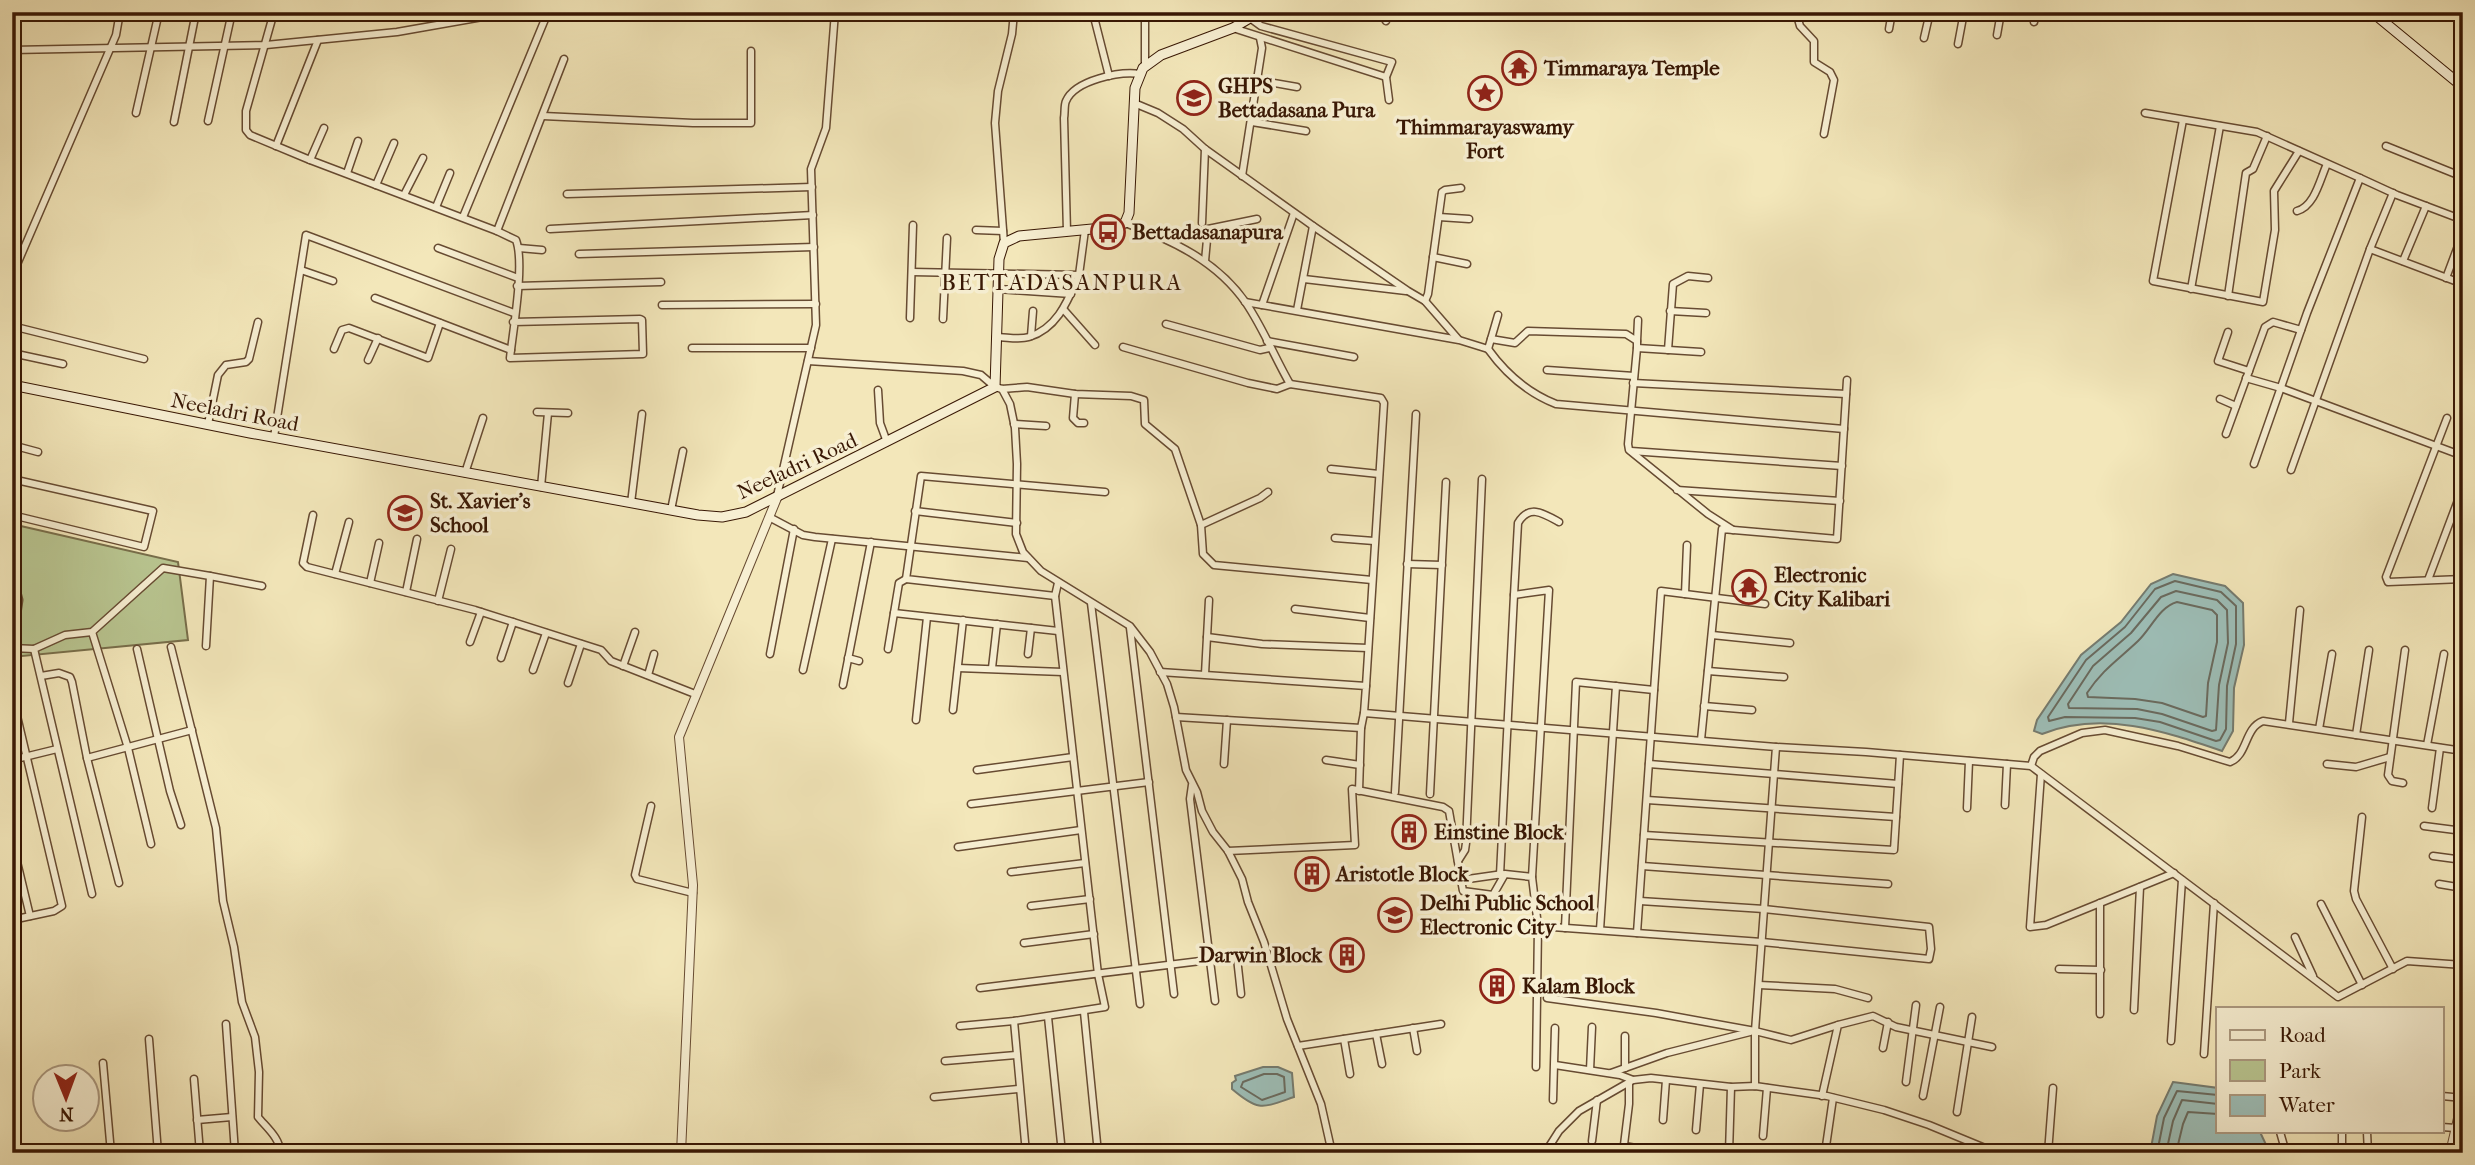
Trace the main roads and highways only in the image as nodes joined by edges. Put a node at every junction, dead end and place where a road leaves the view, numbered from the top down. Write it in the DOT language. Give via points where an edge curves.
graph roads {
  1 [pos="1260,12"];
  2 [pos="2372,12"];
  3 [pos="2463,87"];
  4 [pos="12,385"];
  1 -- 4 [label="main road, Neeladri Road" via="1233,28 1161,55 1142,70 1135,88 1125,223 1020,236 1004,243 998,274 999,388 746,512 722,517 671,510"];
  2 -- 3 [label="main road"];
}
